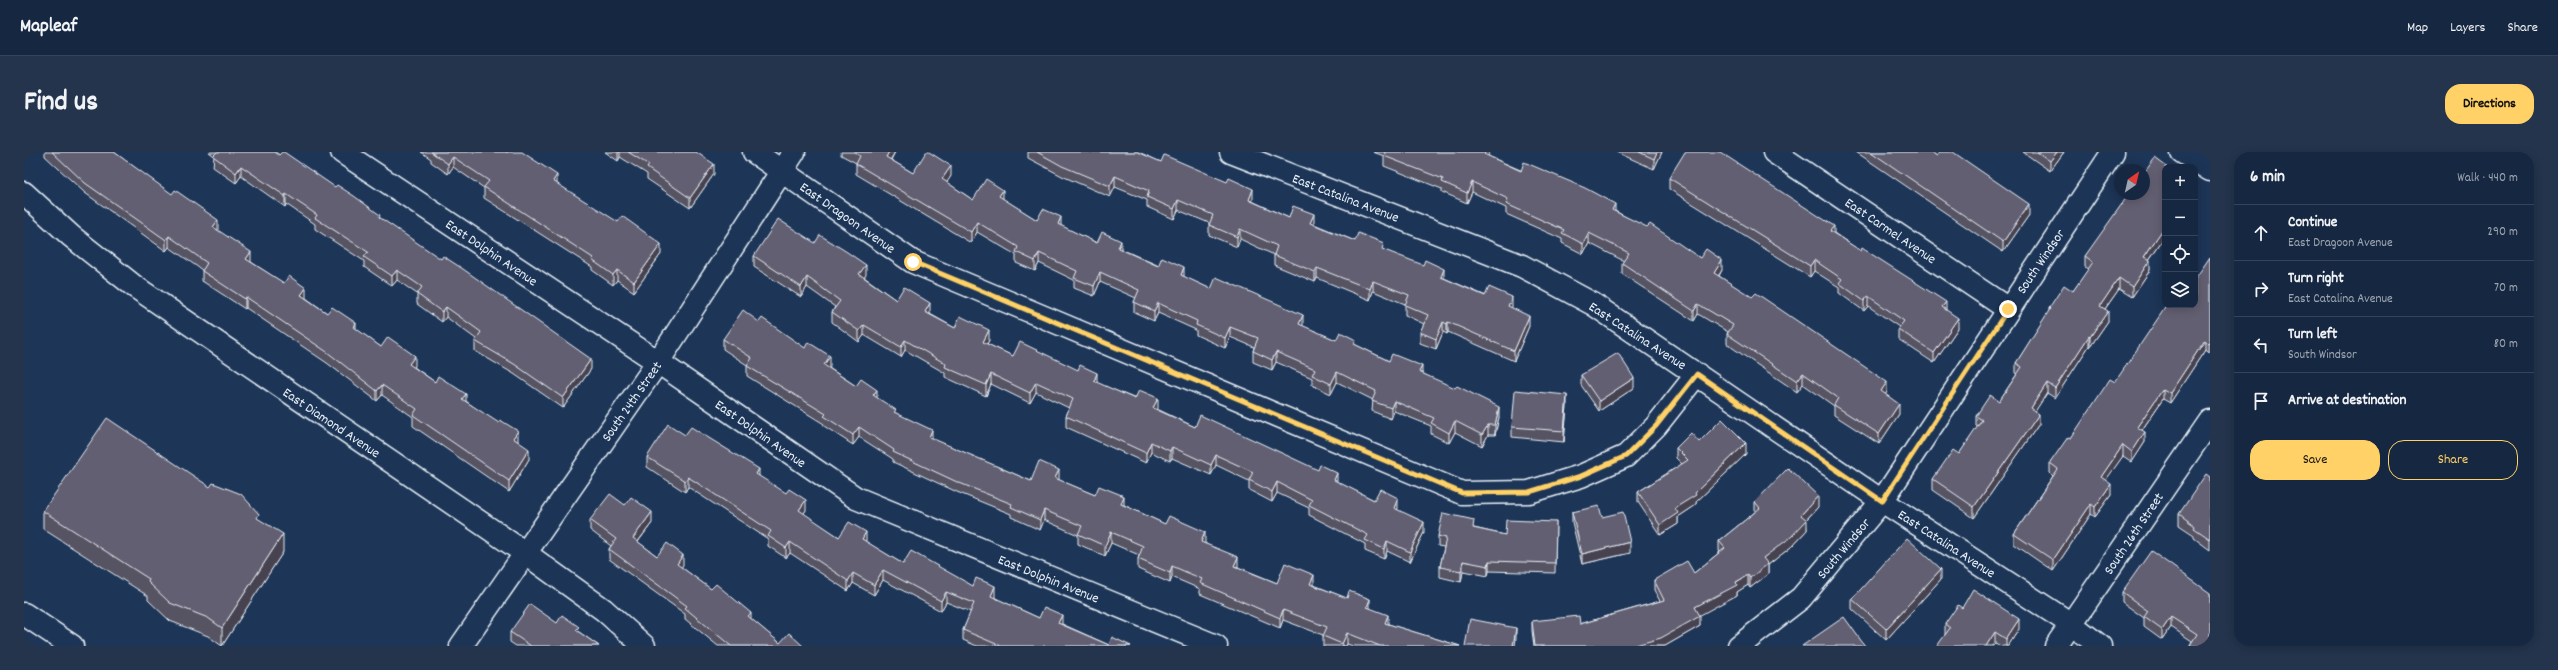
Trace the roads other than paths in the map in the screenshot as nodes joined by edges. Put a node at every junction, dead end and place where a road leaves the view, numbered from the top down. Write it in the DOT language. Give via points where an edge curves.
graph roads {
  1 [pos="342,152"];
  2 [pos="754,152"];
  3 [pos="794,152"];
  4 [pos="1231,152"];
  5 [pos="1774,152"];
  6 [pos="2113,152"];
  7 [pos="2182,152"];
  8 [pos="781,170"];
  9 [pos="2210,170"];
  10 [pos="24,193"];
  11 [pos="2008,309"];
  12 [pos="658,362"];
  13 [pos="1697,374"];
  14 [pos="2208,426"];
  15 [pos="1882,501"];
  16 [pos="525,553"];
  17 [pos="24,614"];
  18 [pos="2071,624"];
  19 [pos="72,646"];
  20 [pos="461,646"];
  21 [pos="644,646"];
  22 [pos="1216,646"];
  23 [pos="1739,646"];
  24 [pos="2056,646"];
  25 [pos="2100,646"];
  1 -- 12 [label="street, East Dolphin Avenue"];
  2 -- 8 [label="street, East Dragoon Avenue"];
  3 -- 8 [label="street, South 24th Street"];
  4 -- 13 [label="street, East Catalina Avenue" via="1522,266 1593,304"];
  5 -- 11 [label="street, East Carmel Avenue"];
  6 -- 11 [label="street, South Windsor"];
  7 -- 9 [label="street"];
  8 -- 12 [label="street, South 24th Street"];
  8 -- 13 [label="street, East Dragoon Avenue" via="913,262 1462,493 1529,492 1581,476 1626,456 1656,426"];
  10 -- 16 [label="street, East Diamond Avenue" via="71,236 134,286"];
  11 -- 15 [label="street, South Windsor"];
  12 -- 16 [label="street, South 24th Street"];
  12 -- 22 [label="street, East Dolphin Avenue" via="856,498"];
  13 -- 15 [label="street, East Catalina Avenue"];
  14 -- 18 [label="street, South 26th Street"];
  15 -- 18 [label="street, East Catalina Avenue"];
  15 -- 23 [label="street, South Windsor" via="1801,598"];
  16 -- 20 [label="street, South 24th Street"];
  16 -- 21 [label="street, East Diamond Avenue" via="604,610"];
  17 -- 19 [label="street"];
  18 -- 24 [label="street, South 26th Street"];
  18 -- 25 [label="street, East Catalina Avenue"];
}
